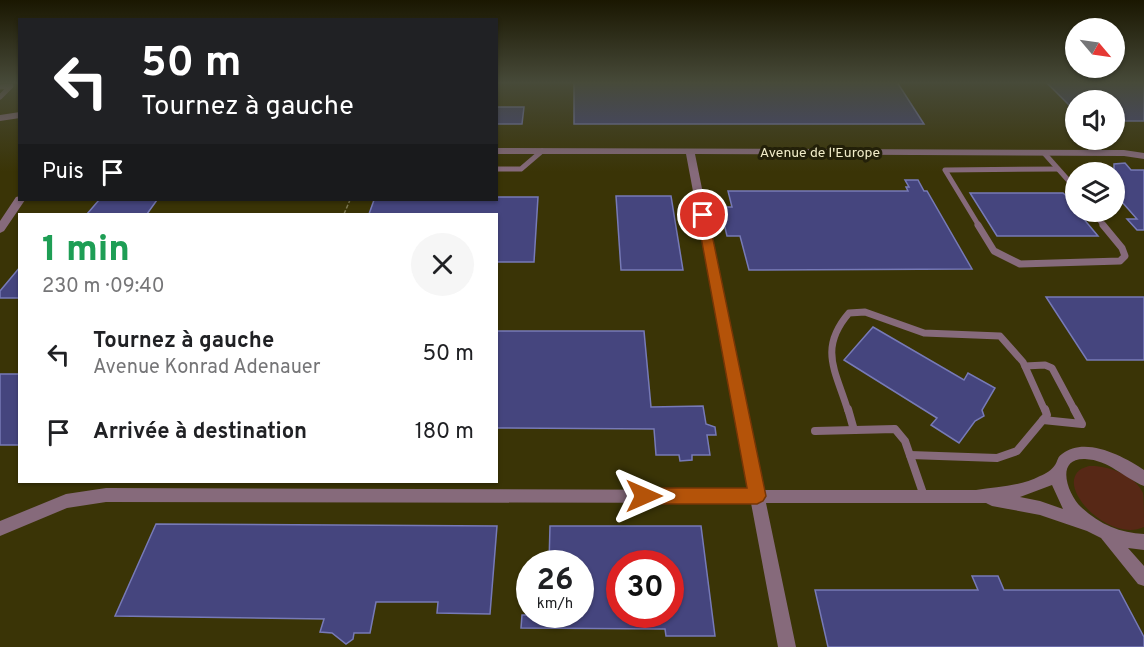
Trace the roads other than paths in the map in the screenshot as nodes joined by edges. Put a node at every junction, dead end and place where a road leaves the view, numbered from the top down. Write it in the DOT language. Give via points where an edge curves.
graph roads {
  1 [pos="18,115"];
  2 [pos="0,118"];
  3 [pos="498,151"];
  4 [pos="542,151"];
  5 [pos="690,152"];
  6 [pos="1044,153"];
  7 [pos="1144,156"];
  8 [pos="498,169"];
  9 [pos="1058,170"];
  10 [pos="1065,177"];
  11 [pos="19,201"];
  12 [pos="1101,222"];
  13 [pos="0,229"];
  14 [pos="1025,366"];
  15 [pos="1043,420"];
  16 [pos="854,430"];
  17 [pos="815,431"];
  18 [pos="910,454"];
  19 [pos="1059,472"];
  20 [pos="1143,478"];
  21 [pos="757,496"];
  22 [pos="924,496"];
  23 [pos="976,496"];
  24 [pos="1,529"];
  25 [pos="1097,529"];
  26 [pos="1144,542"];
  27 [pos="1144,578"];
  28 [pos="788,647"];
  1 -- 2 [label="street"];
  3 -- 4 [label="street, Avenue de l'Europe"];
  4 -- 5 [label="street, Avenue de l'Europe"];
  4 -- 8 [label="lane" via="521,169"];
  5 -- 6 [label="street, Avenue de l'Europe"];
  5 -- 21 [label="street"];
  6 -- 7 [label="street, Avenue de l'Europe"];
  6 -- 9 [label="lane"];
  9 -- 10 [label="lane"];
  9 -- 12 [label="lane" via="945,170 994,251 1014,262 1107,263 1123,259 1122,248"];
  11 -- 13 [label="street"];
  14 -- 15 [label="lane" via="1035,380 1047,415"];
  14 -- 15 [label="lane" via="1052,368 1082,424"];
  14 -- 16 [label="lane" via="1000,336 924,333 865,312 849,313 837,327 830,352"];
  15 -- 18 [label="lane" via="1017,451 997,458"];
  16 -- 17 [label="lane"];
  16 -- 18 [label="lane" via="895,429"];
  18 -- 22 [label="lane"];
  19 -- 20 [label="street" via="1070,457 1088,453 1114,460"];
  19 -- 23 [label="street" via="1028,488"];
  19 -- 25 [label="street" via="1060,486 1068,501"];
  21 -- 22 [label="street"];
  21 -- 24 [label="street" via="106,495 66,501"];
  21 -- 28 [label="street"];
  22 -- 23 [label="street"];
  23 -- 25 [label="street" via="1040,508"];
  25 -- 26 [label="street" via="1120,539"];
  25 -- 27 [label="street"];
}
